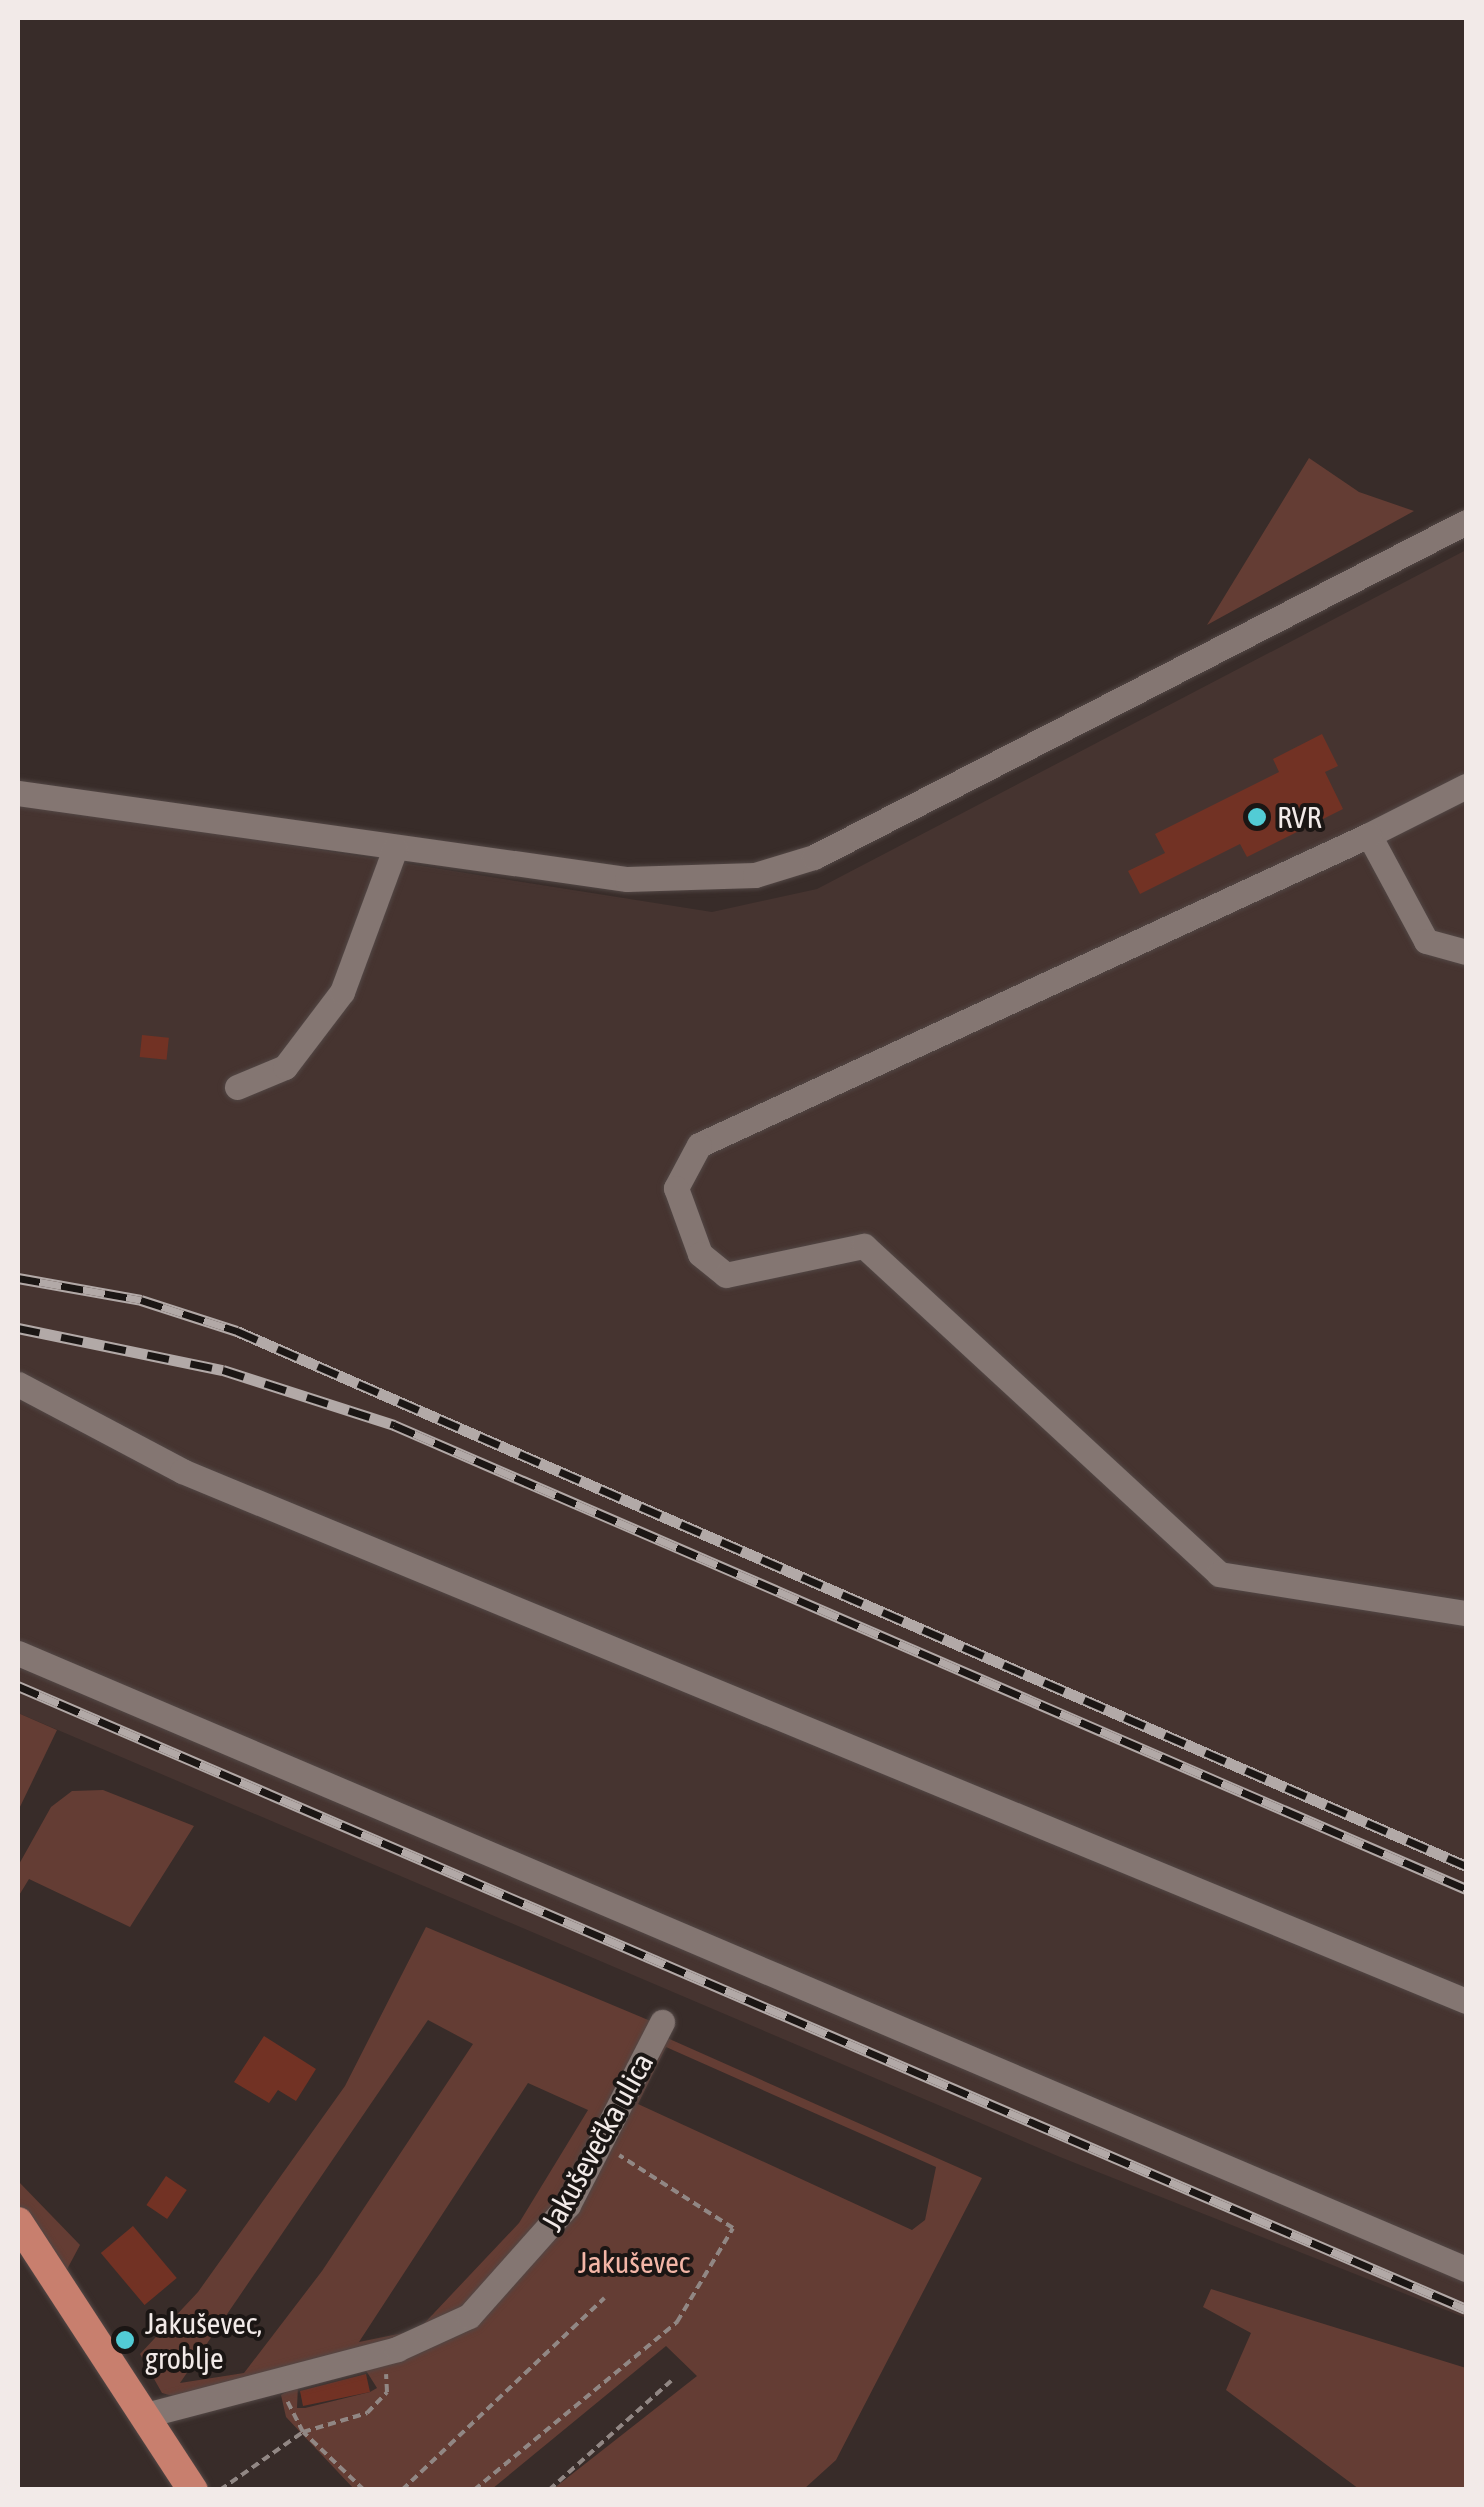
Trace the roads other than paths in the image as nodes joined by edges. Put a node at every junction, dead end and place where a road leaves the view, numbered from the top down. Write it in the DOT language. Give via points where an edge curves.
graph roads {
  1 [pos="1466,522"];
  2 [pos="1466,786"];
  3 [pos="18,793"];
  4 [pos="1369,835"];
  5 [pos="395,850"];
  6 [pos="1466,952"];
  7 [pos="237,1087"];
  8 [pos="18,1384"];
  9 [pos="1466,1613"];
  10 [pos="18,1653"];
  11 [pos="1466,2001"];
  12 [pos="662,2022"];
  13 [pos="18,2222"];
  14 [pos="1466,2269"];
  15 [pos="146,2416"];
  16 [pos="193,2490"];
  1 -- 5 [label="street" via="784,866 628,879"];
  2 -- 4 [label="street"];
  3 -- 5 [label="street"];
  4 -- 6 [label="street" via="1426,942"];
  4 -- 9 [label="street" via="699,1144 676,1188 700,1254 726,1274 864,1246 1219,1574"];
  5 -- 7 [label="street" via="342,992 285,1067"];
  8 -- 11 [label="street" via="182,1470"];
  10 -- 14 [label="street"];
  12 -- 15 [label="street, Jakuševečka ulica" via="540,2245 469,2316 384,2359"];
  13 -- 15 [label="main road"];
  15 -- 16 [label="main road"];
}
